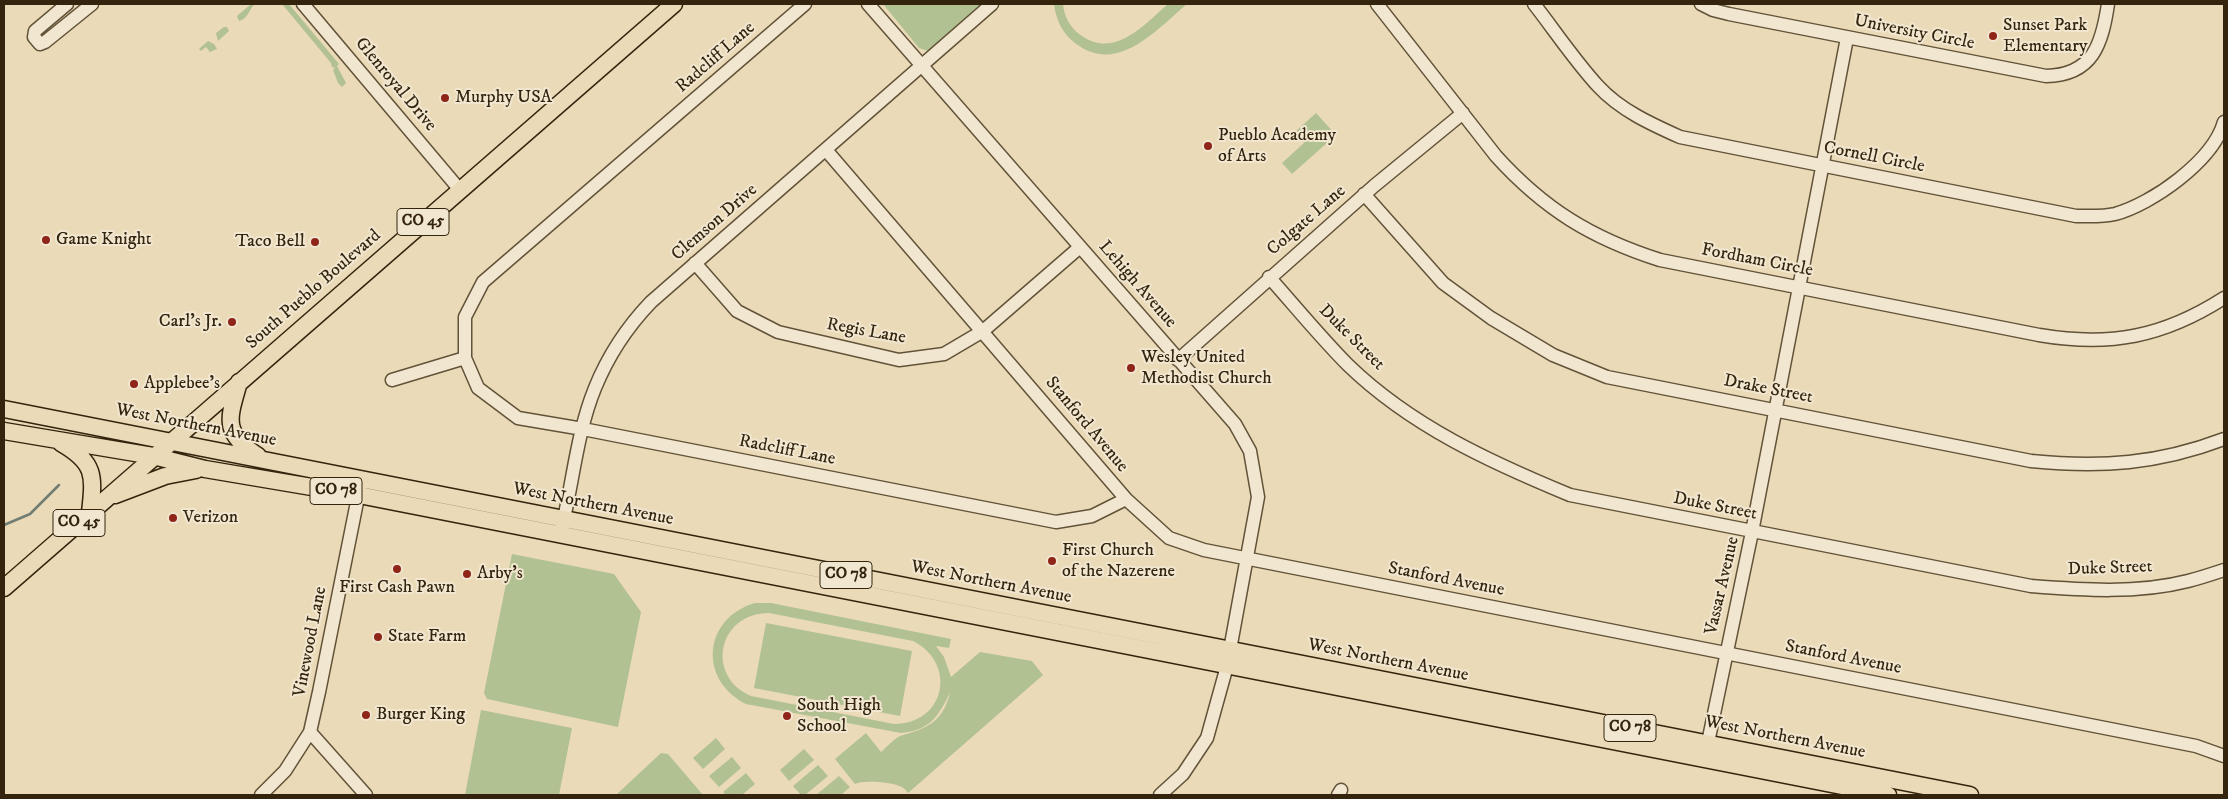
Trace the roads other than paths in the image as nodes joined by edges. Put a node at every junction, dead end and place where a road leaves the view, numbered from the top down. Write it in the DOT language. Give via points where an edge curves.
graph roads {
  1 [pos="68,4"];
  2 [pos="92,4"];
  3 [pos="303,4"];
  4 [pos="674,4"];
  5 [pos="805,4"];
  6 [pos="868,4"];
  7 [pos="992,4"];
  8 [pos="1377,4"];
  9 [pos="1534,4"];
  10 [pos="1701,4"];
  11 [pos="2108,4"];
  12 [pos="1847,38"];
  13 [pos="923,67"];
  14 [pos="1462,113"];
  15 [pos="2224,122"];
  16 [pos="826,150"];
  17 [pos="1824,166"];
  18 [pos="460,190"];
  19 [pos="1364,194"];
  20 [pos="1080,247"];
  21 [pos="695,263"];
  22 [pos="1269,277"];
  23 [pos="1800,288"];
  24 [pos="2224,298"];
  25 [pos="983,331"];
  26 [pos="465,358"];
  27 [pos="1178,360"];
  28 [pos="392,380"];
  29 [pos="239,382"];
  30 [pos="4,409"];
  31 [pos="1775,409"];
  32 [pos="583,429"];
  33 [pos="4,431"];
  34 [pos="2224,439"];
  35 [pos="57,440"];
  36 [pos="172,440"];
  37 [pos="152,456"];
  38 [pos="264,459"];
  39 [pos="205,469"];
  40 [pos="360,487"];
  41 [pos="108,497"];
  42 [pos="1126,499"];
  43 [pos="90,513"];
  44 [pos="562,527"];
  45 [pos="1752,532"];
  46 [pos="1246,558"];
  47 [pos="2224,570"];
  48 [pos="4,588"];
  49 [pos="1726,653"];
  50 [pos="1228,658"];
  51 [pos="310,732"];
  52 [pos="1706,751"];
  53 [pos="2224,756"];
  54 [pos="1924,791"];
  55 [pos="261,795"];
  56 [pos="366,795"];
  57 [pos="1162,795"];
  58 [pos="1888,795"];
  59 [pos="1970,795"];
  1 -- 2 [label="street" via="35,31 34,37 40,44"];
  3 -- 18 [label="street, Glenroyal Drive"];
  4 -- 18 [label="main road, South Pueblo Boulevard / CO 45"];
  5 -- 26 [label="street, Radcliff Lane" via="483,282 465,317"];
  6 -- 13 [label="street, Lehigh Avenue"];
  7 -- 13 [label="street, Clemson Drive"];
  8 -- 14 [label="street, Fordham Circle"];
  9 -- 17 [label="street, Cornell Circle" via="1599,87 1649,123 1680,137"];
  10 -- 12 [label="street, University Circle" via="1729,14"];
  11 -- 12 [label="street, University Circle" via="2104,32 2093,56 2082,66 2058,76 2032,74"];
  12 -- 17 [label="street, Vassar Avenue"];
  13 -- 16 [label="street, Clemson Drive"];
  13 -- 20 [label="street, Lehigh Avenue"];
  14 -- 19 [label="street, Colgate Lane"];
  14 -- 23 [label="street, Fordham Circle" via="1496,156 1535,195 1576,226 1660,260"];
  15 -- 17 [label="street, Cornell Circle" via="2216,142 2194,168 2130,209 2096,216 2076,216"];
  16 -- 21 [label="street, Clemson Drive"];
  16 -- 25 [label="street, Stanford Avenue"];
  17 -- 23 [label="street, Vassar Avenue"];
  18 -- 29 [label="main road, South Pueblo Boulevard / CO 45"];
  19 -- 22 [label="street, Colgate Lane"];
  19 -- 31 [label="street, Drake Street" via="1443,283 1491,318 1553,355 1608,377"];
  20 -- 25 [label="street, Regis Lane"];
  20 -- 27 [label="street, Lehigh Avenue"];
  21 -- 25 [label="street, Regis Lane" via="737,311 778,332 899,360 944,354"];
  21 -- 32 [label="street, Clemson Drive" via="637,317 620,341 594,390"];
  22 -- 27 [label="street, Colgate Lane"];
  22 -- 45 [label="street, Duke Street" via="1349,365 1397,406 1454,443 1570,495"];
  23 -- 24 [label="street, Fordham Circle" via="2084,341 2126,339 2154,333 2192,317"];
  23 -- 31 [label="street, Vassar Avenue"];
  25 -- 42 [label="street, Stanford Avenue"];
  26 -- 28 [label="street"];
  26 -- 32 [label="street, Radcliff Lane" via="478,388 518,418"];
  27 -- 46 [label="street, Lehigh Avenue" via="1235,424 1250,451 1258,497"];
  29 -- 36 [label="main road, South Pueblo Boulevard / CO 45"];
  29 -- 38 [label="main road" via="230,412 231,429 246,448"];
  30 -- 36 [label="main road, West Northern Avenue / CO 78"];
  31 -- 34 [label="street, Drake Street" via="2031,461 2066,465 2140,462 2188,452"];
  31 -- 45 [label="street, Vassar Avenue"];
  32 -- 42 [label="street, Radcliff Lane" via="1056,522 1092,516"];
  32 -- 44 [label="street, Clemson Drive"];
  33 -- 35 [label="main road, West Northern Avenue / CO 78"];
  35 -- 37 [label="main road, West Northern Avenue / CO 78"];
  35 -- 43 [label="main road" via="84,461 91,472"];
  36 -- 37 [label="main road, South Pueblo Boulevard / CO 45"];
  36 -- 38 [label="main road, West Northern Avenue / CO 78"];
  37 -- 39 [label="main road, West Northern Avenue / CO 78"];
  37 -- 41 [label="main road, South Pueblo Boulevard / CO 45"];
  38 -- 40 [label="main road, West Northern Avenue / CO 78"];
  39 -- 40 [label="main road, West Northern Avenue / CO 78"];
  39 -- 41 [label="main road" via="165,476"];
  40 -- 44 [label="main road, West Northern Avenue / CO 78"];
  40 -- 51 [label="street, Vinewood Lane"];
  41 -- 43 [label="main road, South Pueblo Boulevard / CO 45"];
  42 -- 46 [label="street, Stanford Avenue" via="1169,538 1204,550"];
  43 -- 48 [label="main road, South Pueblo Boulevard / CO 45"];
  44 -- 50 [label="main road, West Northern Avenue / CO 78"];
  45 -- 47 [label="street, Duke Street" via="2031,586 2088,590 2141,588 2187,582"];
  45 -- 49 [label="street, Vassar Avenue"];
  46 -- 49 [label="street, Stanford Avenue"];
  46 -- 50 [label="street, Lehigh Avenue"];
  49 -- 52 [label="street, Vassar Avenue"];
  49 -- 53 [label="street, Stanford Avenue" via="2196,746"];
  50 -- 52 [label="main road, West Northern Avenue / CO 78" via="1240,667"];
  50 -- 57 [label="street, Lehigh Avenue" via="1207,738 1183,774"];
  51 -- 55 [label="street, Vinewood Lane" via="285,771"];
  51 -- 56 [label="street"];
  52 -- 54 [label="main road, West Northern Avenue / CO 78"];
  52 -- 58 [label="main road, West Northern Avenue / CO 78"];
  54 -- 59 [label="main road, West Northern Avenue / CO 78"];
}
